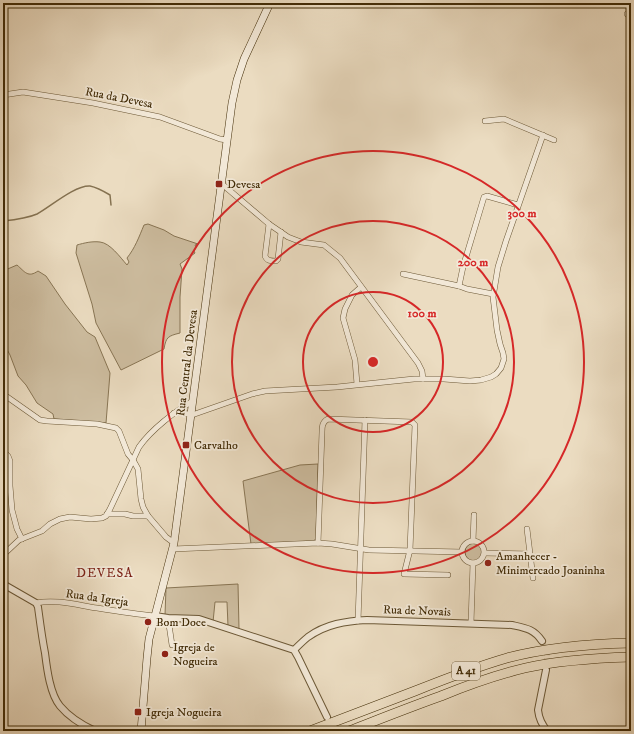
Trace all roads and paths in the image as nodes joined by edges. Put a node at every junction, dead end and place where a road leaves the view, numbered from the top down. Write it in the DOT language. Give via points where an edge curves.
graph roads {
  1 [pos="270,3"];
  2 [pos="3,95"];
  3 [pos="485,121"];
  4 [pos="543,135"];
  5 [pos="228,140"];
  6 [pos="554,140"];
  7 [pos="222,184"];
  8 [pos="518,205"];
  9 [pos="269,224"];
  10 [pos="281,232"];
  11 [pos="403,274"];
  12 [pos="361,286"];
  13 [pos="459,286"];
  14 [pos="493,294"];
  15 [pos="423,379"];
  16 [pos="358,384"];
  17 [pos="3,394"];
  18 [pos="194,401"];
  19 [pos="174,413"];
  20 [pos="192,415"];
  21 [pos="365,420"];
  22 [pos="3,451"];
  23 [pos="133,460"];
  24 [pos="107,514"];
  25 [pos="148,516"];
  26 [pos="474,516"];
  27 [pos="527,529"];
  28 [pos="22,539"];
  29 [pos="473,541"];
  30 [pos="318,543"];
  31 [pos="173,546"];
  32 [pos="361,549"];
  33 [pos="410,550"];
  34 [pos="462,552"];
  35 [pos="484,553"];
  36 [pos="530,554"];
  37 [pos="3,555"];
  38 [pos="474,564"];
  39 [pos="448,575"];
  40 [pos="533,578"];
  41 [pos="3,584"];
  42 [pos="36,603"];
  43 [pos="155,616"];
  44 [pos="168,618"];
  45 [pos="358,621"];
  46 [pos="471,623"];
  47 [pos="542,641"];
  48 [pos="631,643"];
  49 [pos="172,645"];
  50 [pos="294,650"];
  51 [pos="631,657"];
  52 [pos="546,670"];
  53 [pos="327,717"];
  54 [pos="95,731"];
  55 [pos="141,731"];
  56 [pos="310,731"];
  57 [pos="349,731"];
  58 [pos="547,731"];
  1 -- 5 [label="main road, Rua Central da Devesa" via="240,70 232,103"];
  2 -- 5 [label="street, Rua da Devesa" via="23,92 93,103 160,117"];
  3 -- 4 [label="street" via="504,120"];
  4 -- 6 [label="street"];
  4 -- 8 [label="street"];
  5 -- 7 [label="main road, Rua Central da Devesa"];
  7 -- 9 [label="street"];
  7 -- 18 [label="main road, Rua Central da Devesa"];
  8 -- 13 [label="street" via="484,197"];
  8 -- 14 [label="street" via="498,267"];
  9 -- 10 [label="street"];
  9 -- 10 [label="street" via="266,259 278,259"];
  10 -- 12 [label="street" via="300,242 324,245 340,258"];
  11 -- 13 [label="street"];
  12 -- 15 [label="street" via="418,363"];
  12 -- 16 [label="street" via="352,295 344,318 355,360"];
  13 -- 14 [label="street"];
  14 -- 15 [label="street" via="504,359 501,368 491,377 481,380"];
  15 -- 16 [label="street"];
  16 -- 20 [label="street" via="265,391"];
  17 -- 23 [label="street" via="40,420 116,428"];
  18 -- 19 [label="street"];
  18 -- 20 [label="main road, Rua Central da Devesa"];
  19 -- 20 [label="street" via="184,412"];
  19 -- 23 [label="street" via="144,441"];
  20 -- 31 [label="main road, Rua Central da Devesa"];
  21 -- 30 [label="street" via="328,419 323,424"];
  21 -- 32 [label="street"];
  21 -- 33 [label="street" via="412,422 415,425"];
  22 -- 28 [label="street" via="10,461 12,510"];
  23 -- 24 [label="street"];
  23 -- 25 [label="street" via="138,469 143,507"];
  24 -- 25 [label="street"];
  24 -- 28 [label="street" via="96,519 60,519 42,531"];
  25 -- 31 [label="street"];
  26 -- 29 [label="street"];
  27 -- 36 [label="street"];
  28 -- 37 [label="street"];
  29 -- 34 [label="street" via="465,544"];
  29 -- 35 [label="street" via="482,544"];
  30 -- 31 [label="street"];
  30 -- 32 [label="street"];
  31 -- 43 [label="main road, Rua Central da Devesa"];
  32 -- 33 [label="street"];
  32 -- 45 [label="street"];
  33 -- 34 [label="street"];
  33 -- 39 [label="street" via="404,574"];
  34 -- 38 [label="street" via="462,556"];
  35 -- 36 [label="street"];
  35 -- 38 [label="street" via="482,559"];
  36 -- 40 [label="street"];
  38 -- 46 [label="street"];
  41 -- 42 [label="street"];
  42 -- 43 [label="street, Rua da Igreja" via="67,603"];
  42 -- 54 [label="street" via="48,675 59,705 80,724"];
  43 -- 44 [label="street"];
  43 -- 55 [label="main road, Rua Central da Devesa" via="146,658"];
  44 -- 49 [label="street"];
  44 -- 50 [label="street" via="199,619"];
  45 -- 46 [label="street, Rua de Novais"];
  45 -- 50 [label="street, Rua de Novais" via="334,624 308,637"];
  46 -- 47 [label="street, Rua de Novais" via="517,626 532,630"];
  48 -- 56 [label="highway, A 41" via="564,647 486,664"];
  50 -- 53 [label="street"];
  51 -- 57 [label="highway, A 41" via="567,661 516,670 466,686"];
  52 -- 58 [label="street" via="538,710"];
}
